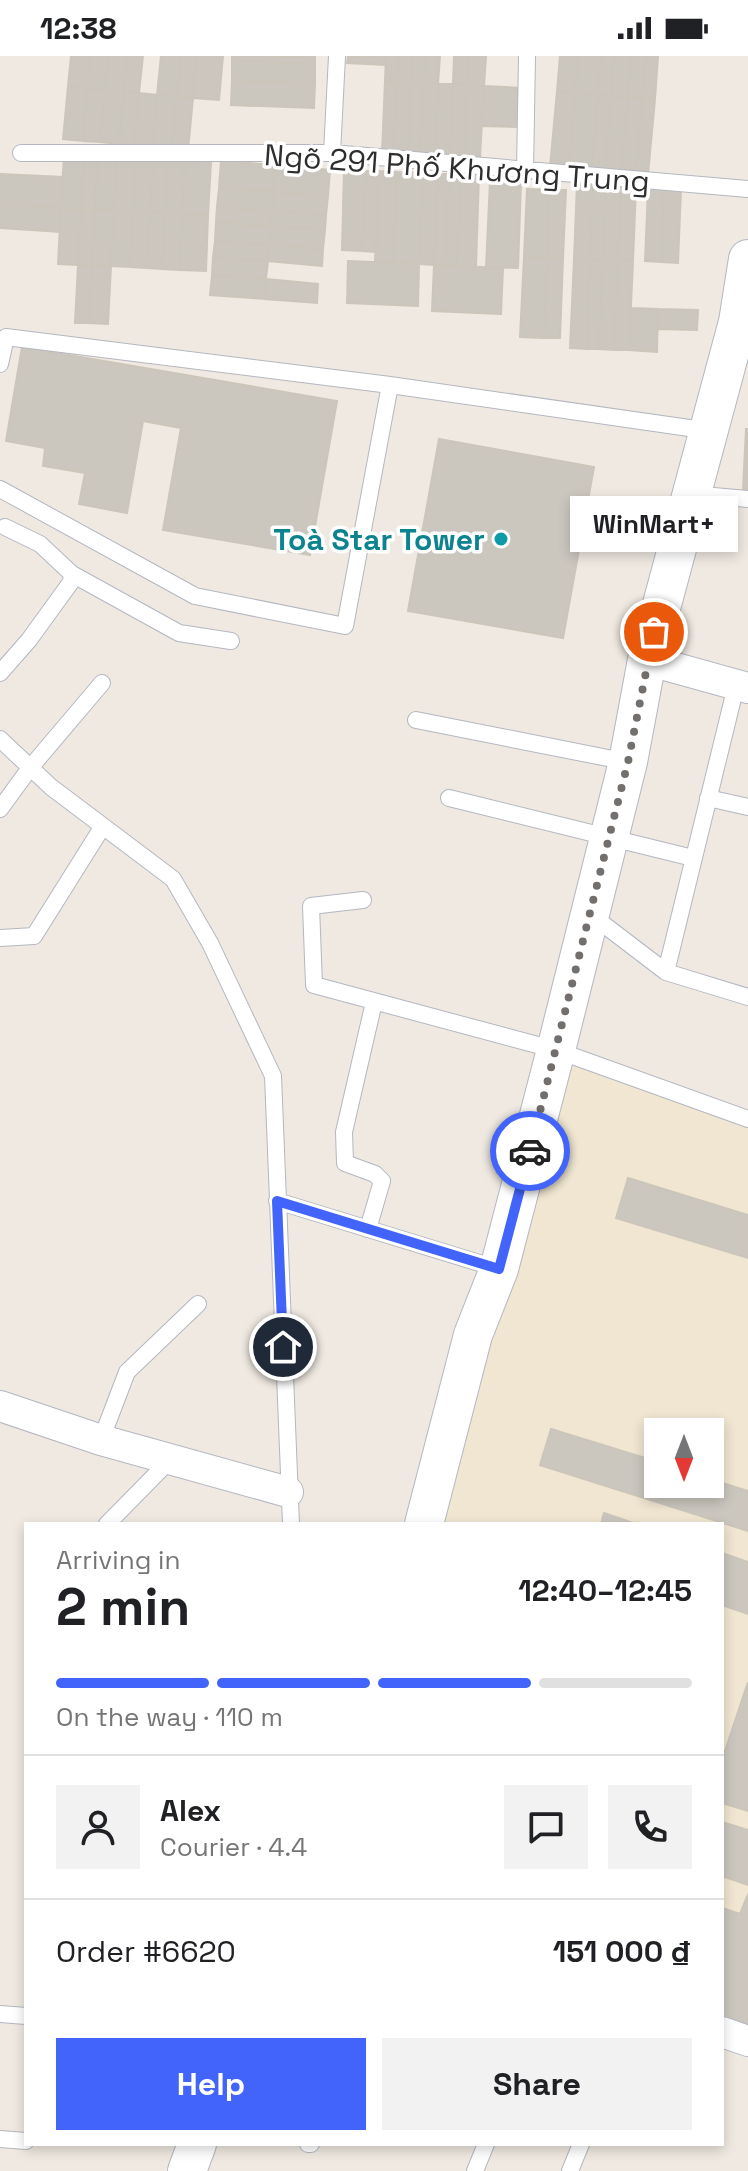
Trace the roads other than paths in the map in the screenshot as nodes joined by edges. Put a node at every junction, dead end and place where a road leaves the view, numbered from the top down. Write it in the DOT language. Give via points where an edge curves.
graph roads {
  1 [pos="337,56"];
  2 [pos="527,56"];
  3 [pos="21,153"];
  4 [pos="332,153"];
  5 [pos="525,171"];
  6 [pos="748,189"];
  7 [pos="748,259"];
  8 [pos="743,323"];
  9 [pos="0,364"];
  10 [pos="390,385"];
  11 [pos="710,431"];
  12 [pos="0,489"];
  13 [pos="691,494"];
  14 [pos="748,499"];
  15 [pos="5,527"];
  16 [pos="72,574"];
  17 [pos="231,641"];
  18 [pos="647,660"];
  19 [pos="0,673"];
  20 [pos="102,683"];
  21 [pos="742,687"];
  22 [pos="416,720"];
  23 [pos="0,739"];
  24 [pos="628,762"];
  25 [pos="30,768"];
  26 [pos="449,798"];
  27 [pos="708,798"];
  28 [pos="748,807"];
  29 [pos="0,809"];
  30 [pos="103,826"];
  31 [pos="610,837"];
  32 [pos="693,858"];
  33 [pos="363,900"];
  34 [pos="590,914"];
  35 [pos="0,938"];
  36 [pos="666,972"];
  37 [pos="748,997"];
  38 [pos="374,1002"];
  39 [pos="556,1050"];
  40 [pos="748,1119"];
  41 [pos="277,1201"];
  42 [pos="368,1229"];
  43 [pos="499,1269"];
  44 [pos="198,1304"];
  45 [pos="0,1406"];
  46 [pos="101,1440"];
  47 [pos="173,1457"];
  48 [pos="288,1492"];
  49 [pos="109,1522"];
  50 [pos="291,1522"];
  51 [pos="425,1522"];
  52 [pos="0,2014"];
  53 [pos="24,2016"];
  54 [pos="724,2033"];
  55 [pos="748,2040"];
  56 [pos="0,2139"];
  57 [pos="24,2141"];
  58 [pos="485,2146"];
  59 [pos="580,2146"];
  60 [pos="475,2171"];
  61 [pos="570,2171"];
  1 -- 4 [label="lane"];
  2 -- 5 [label="lane"];
  3 -- 4 [label="lane, Ngõ 291 Phố Khương Trung"];
  4 -- 5 [label="lane, Ngõ 291 Phố Khương Trung"];
  5 -- 6 [label="lane, Ngõ 291 Phố Khương Trung"];
  7 -- 8 [label="street"];
  8 -- 11 [label="street"];
  9 -- 10 [label="lane" via="6,337"];
  10 -- 11 [label="lane"];
  10 -- 12 [label="lane" via="345,626 195,596"];
  11 -- 13 [label="street"];
  13 -- 14 [label="lane"];
  13 -- 18 [label="street"];
  15 -- 16 [label="lane" via="40,544"];
  16 -- 17 [label="lane" via="179,633"];
  16 -- 19 [label="lane" via="29,640"];
  18 -- 21 [label="street"];
  18 -- 24 [label="street"];
  20 -- 25 [label="lane"];
  21 -- 27 [label="lane"];
  22 -- 24 [label="lane"];
  23 -- 25 [label="lane"];
  24 -- 31 [label="street"];
  25 -- 29 [label="lane"];
  25 -- 30 [label="lane"];
  26 -- 31 [label="lane"];
  27 -- 28 [label="lane"];
  27 -- 32 [label="lane"];
  30 -- 35 [label="lane" via="34,936"];
  30 -- 41 [label="lane" via="173,879 210,943 273,1076"];
  31 -- 32 [label="lane"];
  31 -- 34 [label="street"];
  32 -- 36 [label="lane"];
  33 -- 38 [label="lane" via="311,906 314,985"];
  34 -- 36 [label="lane"];
  34 -- 39 [label="street"];
  36 -- 37 [label="lane"];
  38 -- 39 [label="lane"];
  38 -- 42 [label="lane" via="344,1132 345,1163 382,1181"];
  39 -- 40 [label="lane"];
  39 -- 43 [label="street"];
  41 -- 42 [label="lane"];
  41 -- 48 [label="lane"];
  42 -- 43 [label="lane"];
  43 -- 51 [label="street" via="473,1335"];
  44 -- 46 [label="lane" via="127,1372"];
  45 -- 46 [label="street"];
  46 -- 47 [label="street"];
  47 -- 48 [label="street"];
  47 -- 49 [label="lane"];
  48 -- 50 [label="lane"];
  52 -- 53 [label="lane"];
  54 -- 55 [label="street"];
  56 -- 57 [label="lane"];
  58 -- 60 [label="lane"];
  59 -- 61 [label="lane"];
}
